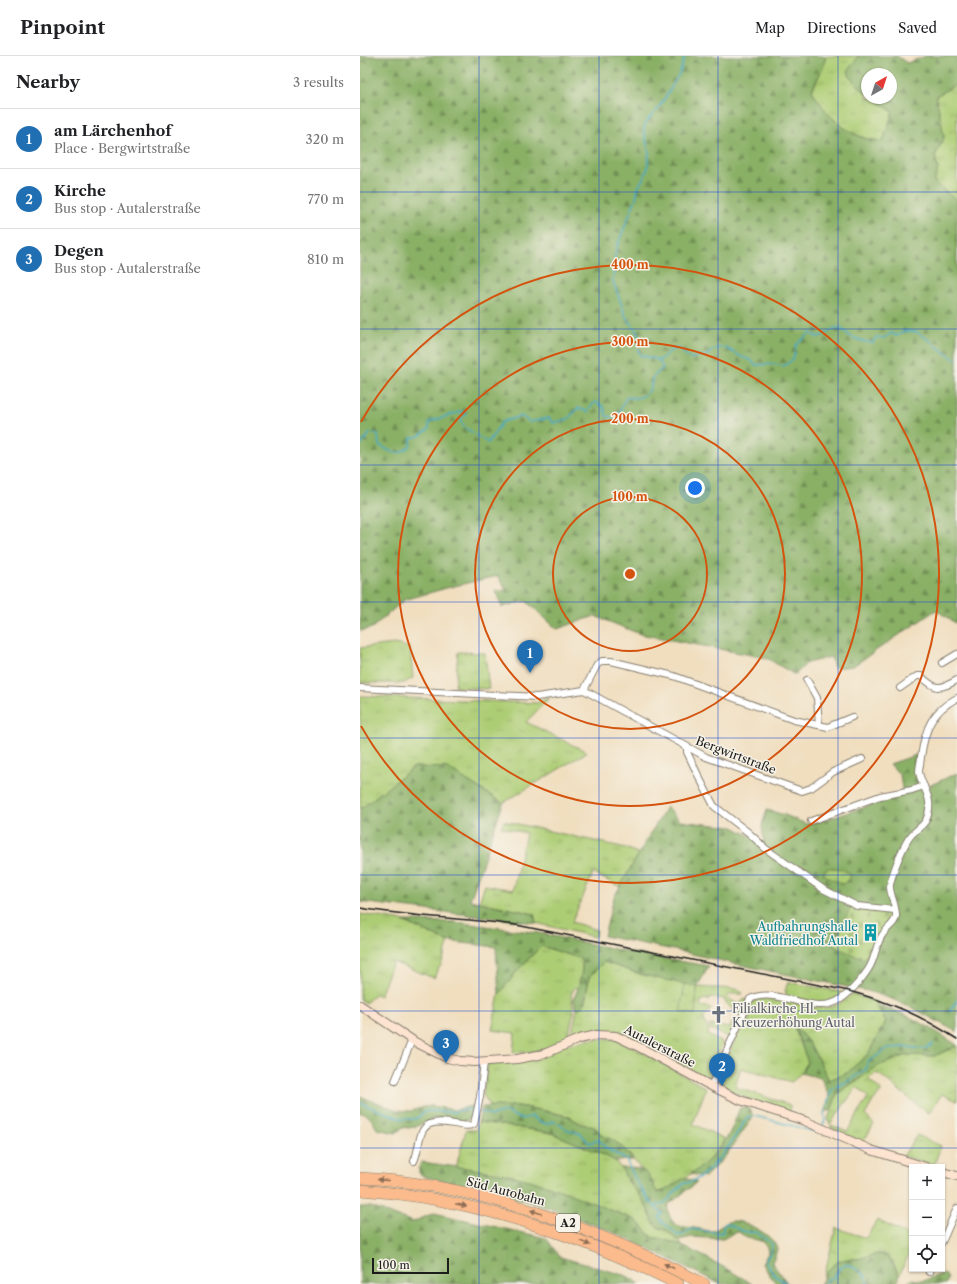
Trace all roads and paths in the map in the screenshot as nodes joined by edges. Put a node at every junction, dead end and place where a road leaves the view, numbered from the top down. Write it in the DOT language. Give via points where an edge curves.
graph roads {
  1 [pos="957,654"];
  2 [pos="942,662"];
  3 [pos="807,680"];
  4 [pos="957,680"];
  5 [pos="360,688"];
  6 [pos="900,688"];
  7 [pos="584,690"];
  8 [pos="957,698"];
  9 [pos="852,717"];
  10 [pos="818,725"];
  11 [pos="686,747"];
  12 [pos="862,759"];
  13 [pos="924,786"];
  14 [pos="811,821"];
  15 [pos="895,910"];
  16 [pos="360,1005"];
  17 [pos="412,1040"];
  18 [pos="484,1062"];
  19 [pos="395,1081"];
  20 [pos="711,1086"];
  21 [pos="414,1161"];
  22 [pos="916,1164"];
  23 [pos="945,1173"];
  24 [pos="957,1176"];
  25 [pos="360,1178"];
  26 [pos="360,1190"];
  27 [pos="957,1208"];
  28 [pos="945,1236"];
  29 [pos="678,1284"];
  30 [pos="704,1284"];
  1 -- 2 [label="street"];
  3 -- 10 [label="street" via="817,698"];
  4 -- 6 [label="street" via="940,688 933,687 918,676"];
  5 -- 7 [label="street" via="537,697"];
  7 -- 10 [label="street" via="597,665 602,661 611,661 674,676 794,720"];
  7 -- 11 [label="street, Bergwirtstraße"];
  8 -- 13 [label="street" via="945,705 930,721 919,772"];
  9 -- 10 [label="street" via="828,727"];
  11 -- 12 [label="street, Bergwirtstraße" via="706,757 802,791 833,772"];
  11 -- 15 [label="street" via="696,773 714,806 766,849 823,889 858,906"];
  13 -- 14 [label="street" via="880,796"];
  13 -- 15 [label="street" via="930,808 926,822 910,837 898,859 889,886"];
  15 -- 20 [label="street" via="897,915 877,943 872,964 841,999 828,1005 817,1005 766,996 750,999"];
  16 -- 17 [label="main road, Autalerstraße"];
  17 -- 18 [label="main road, Autalerstraße" via="447,1058"];
  17 -- 19 [label="street"];
  18 -- 20 [label="main road, Autalerstraße" via="544,1054 579,1039 597,1035 616,1036"];
  18 -- 21 [label="street" via="474,1124 471,1126 440,1122 427,1126 422,1133"];
  20 -- 22 [label="main road, Autalerstraße" via="740,1100 818,1126 871,1150"];
  23 -- 24 [label="main road"];
  30 -- 25 [label="highway, Süd Autobahn / A2, one-way" via="617,1242 540,1213 424,1185"];
  26 -- 29 [label="highway, Süd Autobahn / A2, one-way" via="460,1204 529,1222 612,1254"];
  27 -- 28 [label="street"];
}
